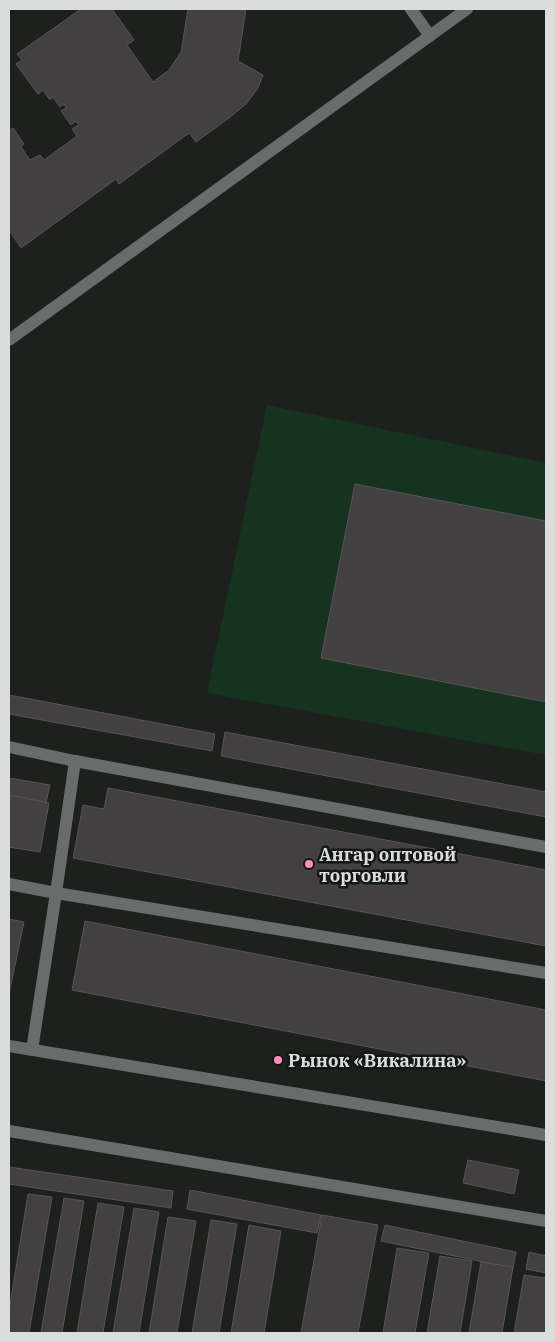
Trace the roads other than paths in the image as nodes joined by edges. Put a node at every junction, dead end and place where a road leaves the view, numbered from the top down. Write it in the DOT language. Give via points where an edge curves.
graph roads {
  1 [pos="411,9"];
  2 [pos="468,9"];
  3 [pos="430,36"];
  4 [pos="9,340"];
  5 [pos="9,747"];
  6 [pos="75,761"];
  7 [pos="546,847"];
  8 [pos="9,884"];
  9 [pos="56,893"];
  10 [pos="546,973"];
  11 [pos="9,1046"];
  12 [pos="32,1050"];
  13 [pos="9,1132"];
  14 [pos="546,1135"];
  15 [pos="546,1221"];
  1 -- 3 [label="street"];
  2 -- 3 [label="street"];
  3 -- 4 [label="street"];
  5 -- 6 [label="street"];
  6 -- 7 [label="street"];
  6 -- 9 [label="street"];
  8 -- 9 [label="street"];
  9 -- 10 [label="street"];
  9 -- 12 [label="street"];
  11 -- 12 [label="street"];
  12 -- 14 [label="street"];
  13 -- 15 [label="street"];
}
